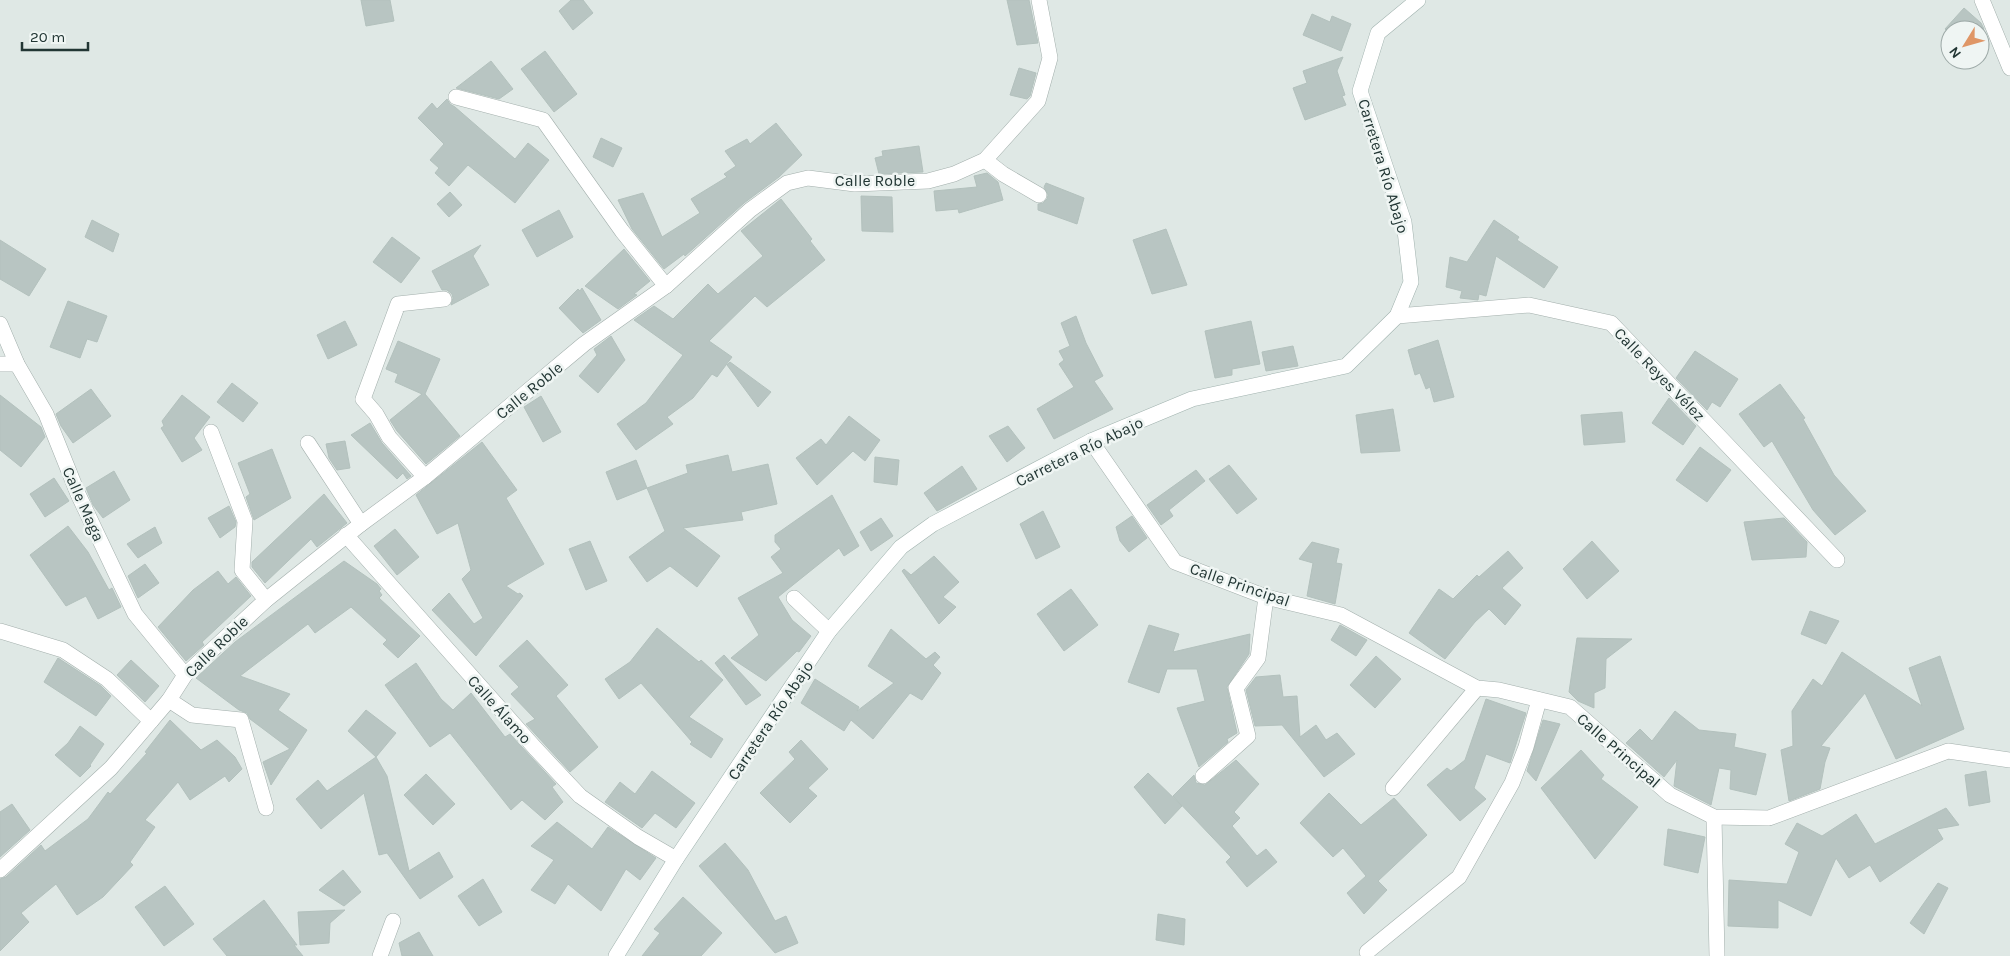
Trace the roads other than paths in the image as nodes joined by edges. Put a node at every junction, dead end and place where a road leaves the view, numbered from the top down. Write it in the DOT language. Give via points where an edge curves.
graph roads {
  1 [pos="1039,0"];
  2 [pos="1418,0"];
  3 [pos="1982,0"];
  4 [pos="2010,68"];
  5 [pos="456,97"];
  6 [pos="985,160"];
  7 [pos="1039,195"];
  8 [pos="666,286"];
  9 [pos="444,298"];
  10 [pos="1397,316"];
  11 [pos="0,324"];
  12 [pos="0,364"];
  13 [pos="17,364"];
  14 [pos="210,432"];
  15 [pos="1090,441"];
  16 [pos="308,443"];
  17 [pos="425,477"];
  18 [pos="361,524"];
  19 [pos="346,535"];
  20 [pos="1837,560"];
  21 [pos="1266,597"];
  22 [pos="794,598"];
  23 [pos="266,600"];
  24 [pos="0,631"];
  25 [pos="829,631"];
  26 [pos="185,675"];
  27 [pos="1477,688"];
  28 [pos="168,700"];
  29 [pos="1539,700"];
  30 [pos="151,721"];
  31 [pos="2010,760"];
  32 [pos="1203,776"];
  33 [pos="1393,788"];
  34 [pos="266,808"];
  35 [pos="1714,817"];
  36 [pos="676,859"];
  37 [pos="0,870"];
  38 [pos="394,921"];
  39 [pos="1367,952"];
  40 [pos="380,956"];
  41 [pos="616,956"];
  42 [pos="1717,956"];
  1 -- 6 [label="street, Calle Roble" via="1050,58 1038,101"];
  2 -- 10 [label="street, Carretera Río Abajo" via="1378,33 1360,91 1404,222 1411,282"];
  3 -- 4 [label="street"];
  5 -- 8 [label="street" via="543,120 622,231"];
  6 -- 7 [label="street"];
  6 -- 8 [label="street, Calle Roble" via="928,181 855,184 808,178 787,182 750,210"];
  8 -- 17 [label="street, Calle Roble" via="584,344"];
  9 -- 17 [label="street" via="398,304 363,399 389,437"];
  10 -- 15 [label="street, Carretera Río Abajo" via="1346,366 1192,399"];
  10 -- 20 [label="street, Calle Reyes Vélez" via="1529,305 1611,323"];
  11 -- 13 [label="street, Calle Maga"];
  12 -- 13 [label="street"];
  13 -- 26 [label="street, Calle Maga" via="46,414 78,494 135,614"];
  14 -- 23 [label="street" via="245,521 242,570"];
  15 -- 21 [label="street, Calle Principal" via="1175,562"];
  15 -- 25 [label="street, Carretera Río Abajo" via="933,524 901,547"];
  16 -- 18 [label="street"];
  17 -- 18 [label="street, Calle Roble"];
  18 -- 19 [label="street, Calle Roble"];
  19 -- 23 [label="street, Calle Roble"];
  19 -- 36 [label="street, Calle Álamo" via="580,796"];
  21 -- 27 [label="street, Calle Principal" via="1341,615"];
  21 -- 32 [label="street" via="1258,658 1236,688 1248,736"];
  22 -- 25 [label="street"];
  23 -- 26 [label="street, Calle Roble"];
  24 -- 30 [label="street" via="63,650 107,679"];
  25 -- 36 [label="street, Carretera Río Abajo"];
  26 -- 28 [label="street, Calle Roble"];
  27 -- 29 [label="street, Calle Principal"];
  27 -- 33 [label="street"];
  28 -- 30 [label="street, Calle Roble"];
  28 -- 34 [label="street" via="192,715 241,720"];
  29 -- 35 [label="street, Calle Principal" via="1570,707 1670,795"];
  29 -- 39 [label="street" via="1512,783 1459,877"];
  30 -- 37 [label="street, Calle Roble" via="111,768"];
  31 -- 35 [label="street, Calle Principal" via="1948,752 1769,818"];
  35 -- 42 [label="street"];
  36 -- 41 [label="street, Carretera Río Abajo"];
  38 -- 40 [label="street"];
}
